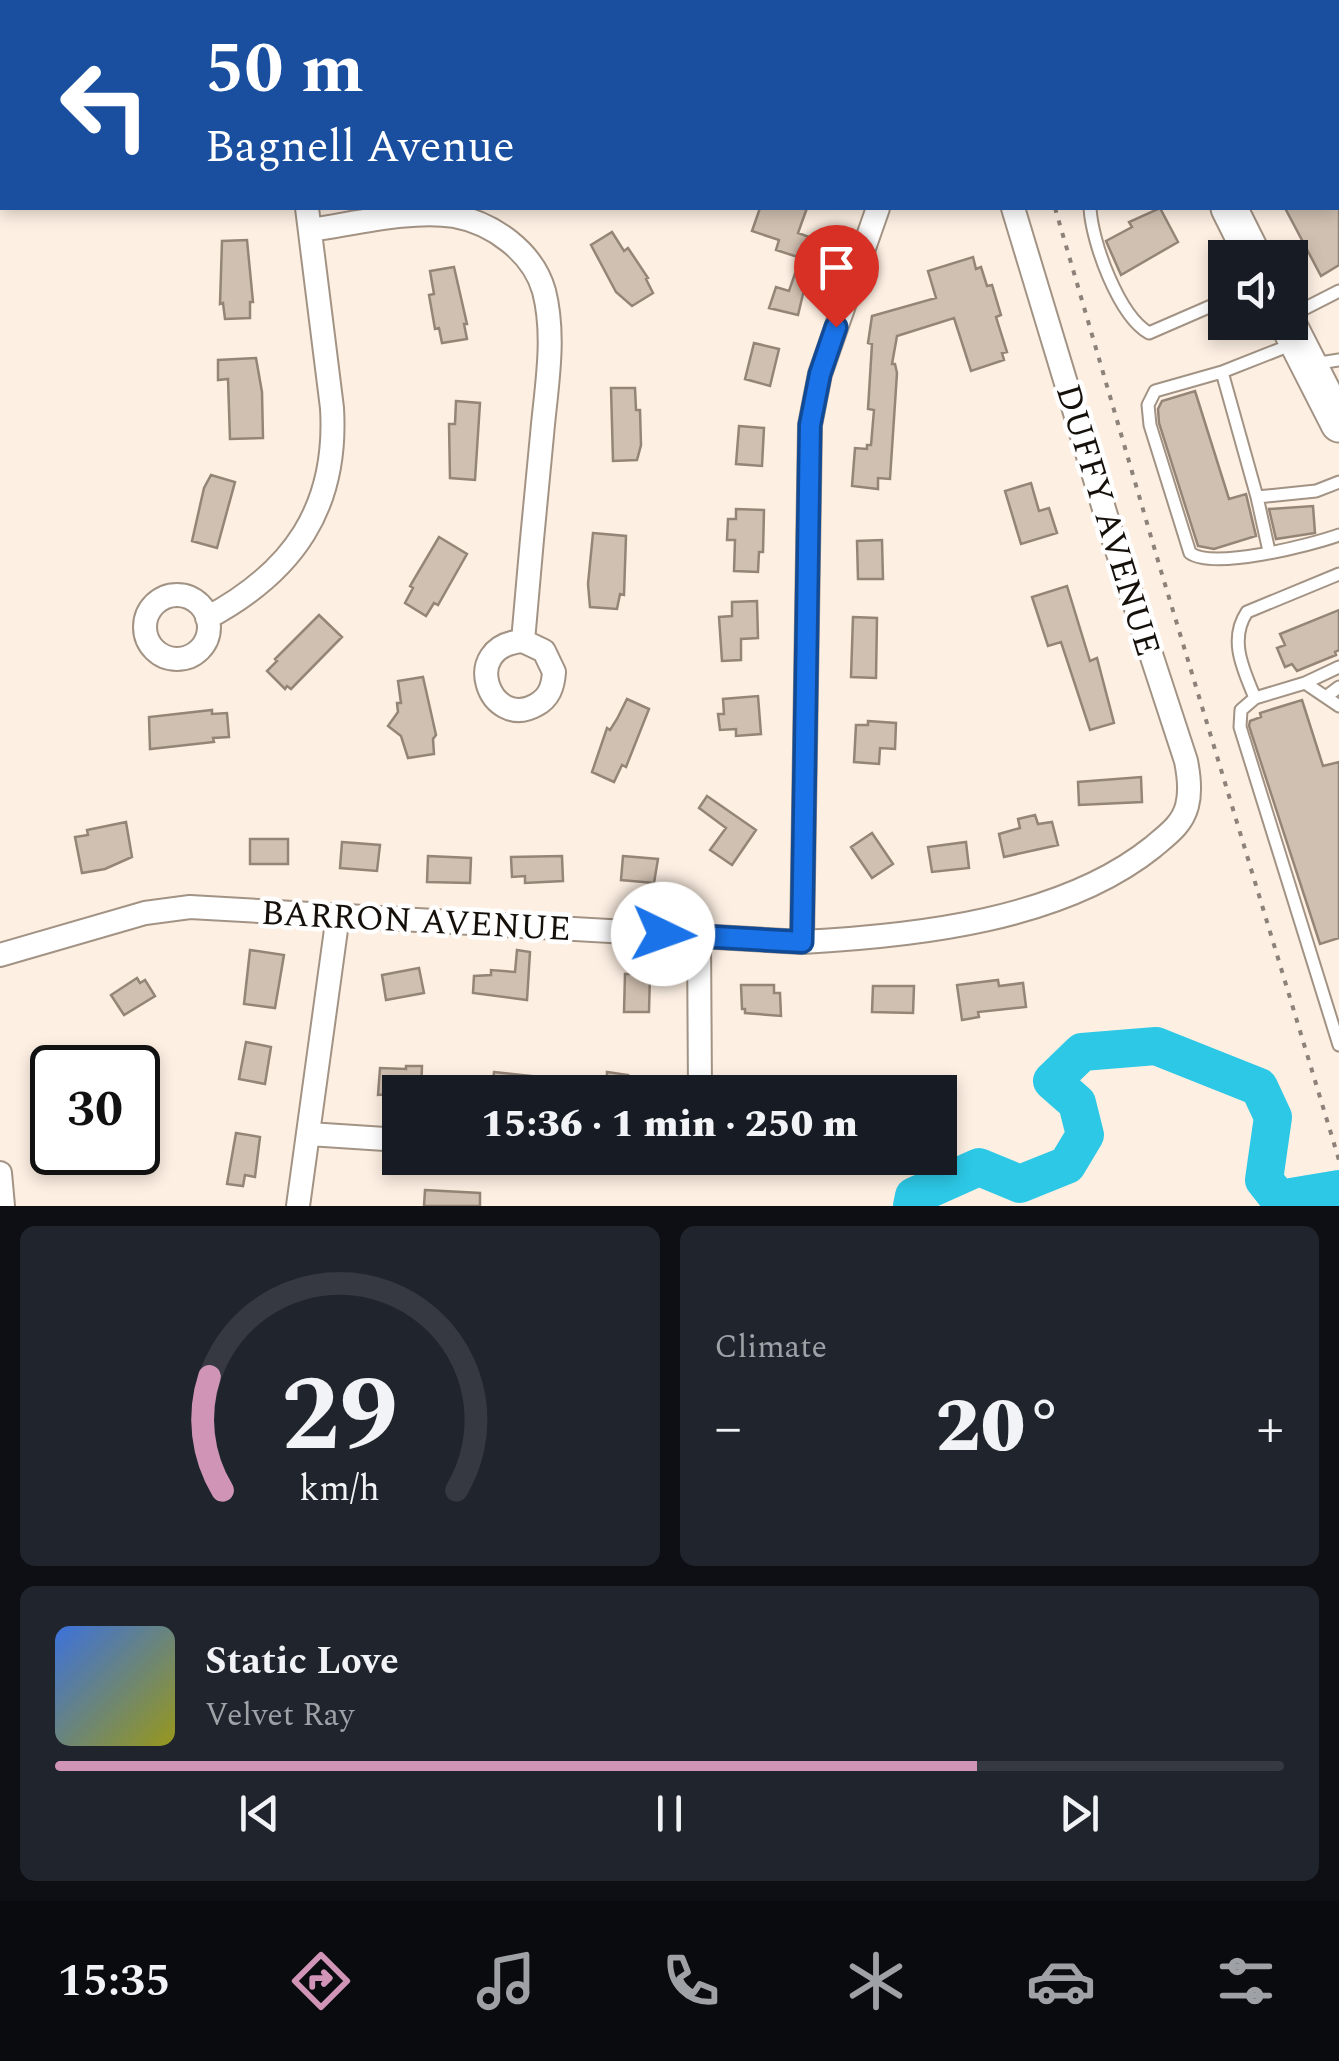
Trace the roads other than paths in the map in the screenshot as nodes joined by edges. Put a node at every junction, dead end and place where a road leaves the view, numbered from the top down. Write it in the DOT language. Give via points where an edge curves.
graph roads {
  1 [pos="877,210"];
  2 [pos="1014,210"];
  3 [pos="1090,210"];
  4 [pos="1229,210"];
  5 [pos="309,219"];
  6 [pos="1245,240"];
  7 [pos="1339,291"];
  8 [pos="1208,307"];
  9 [pos="1304,341"];
  10 [pos="1222,372"];
  11 [pos="1339,424"];
  12 [pos="1339,482"];
  13 [pos="1258,497"];
  14 [pos="1339,535"];
  15 [pos="1268,551"];
  16 [pos="1339,574"];
  17 [pos="207,618"];
  18 [pos="523,641"];
  19 [pos="1339,668"];
  20 [pos="1305,683"];
  21 [pos="1339,687"];
  22 [pos="1327,696"];
  23 [pos="1255,698"];
  24 [pos="1339,706"];
  25 [pos="1174,830"];
  26 [pos="338,915"];
  27 [pos="699,936"];
  28 [pos="802,942"];
  29 [pos="0,956"];
  30 [pos="1339,1045"];
  31 [pos="700,1075"];
  32 [pos="309,1134"];
  33 [pos="382,1139"];
  34 [pos="0,1173"];
  35 [pos="3,1206"];
  36 [pos="298,1206"];
  1 -- 28 [label="street" via="820,374 810,425"];
  2 -- 25 [label="street, DUFFY AVENUE" via="1186,761 1186,809"];
  3 -- 8 [label="lane" via="1102,258 1136,325 1150,332"];
  4 -- 6 [label="main road"];
  5 -- 17 [label="street" via="332,408 330,470 289,556 260,586"];
  5 -- 18 [label="street" via="455,216 509,240 530,260 543,288 550,346"];
  7 -- 9 [label="lane"];
  9 -- 10 [label="lane"];
  9 -- 11 [label="main road"];
  10 -- 13 [label="lane"];
  10 -- 15 [label="lane" via="1155,391 1147,414 1190,553 1215,561"];
  12 -- 13 [label="lane"];
  13 -- 15 [label="lane"];
  14 -- 15 [label="lane"];
  16 -- 23 [label="lane" via="1255,608 1241,621 1240,662"];
  19 -- 20 [label="lane"];
  20 -- 22 [label="lane"];
  20 -- 23 [label="lane"];
  21 -- 22 [label="lane"];
  22 -- 24 [label="lane"];
  23 -- 30 [label="lane" via="1241,710 1240,727"];
  25 -- 28 [label="street, BARRON AVENUE" via="1091,885 998,915 874,938"];
  26 -- 27 [label="street, BARRON AVENUE"];
  26 -- 29 [label="street, BARRON AVENUE" via="190,907"];
  26 -- 32 [label="street"];
  27 -- 28 [label="street, BARRON AVENUE"];
  27 -- 31 [label="street"];
  32 -- 33 [label="street"];
  32 -- 36 [label="street"];
  34 -- 35 [label="street"];
}
